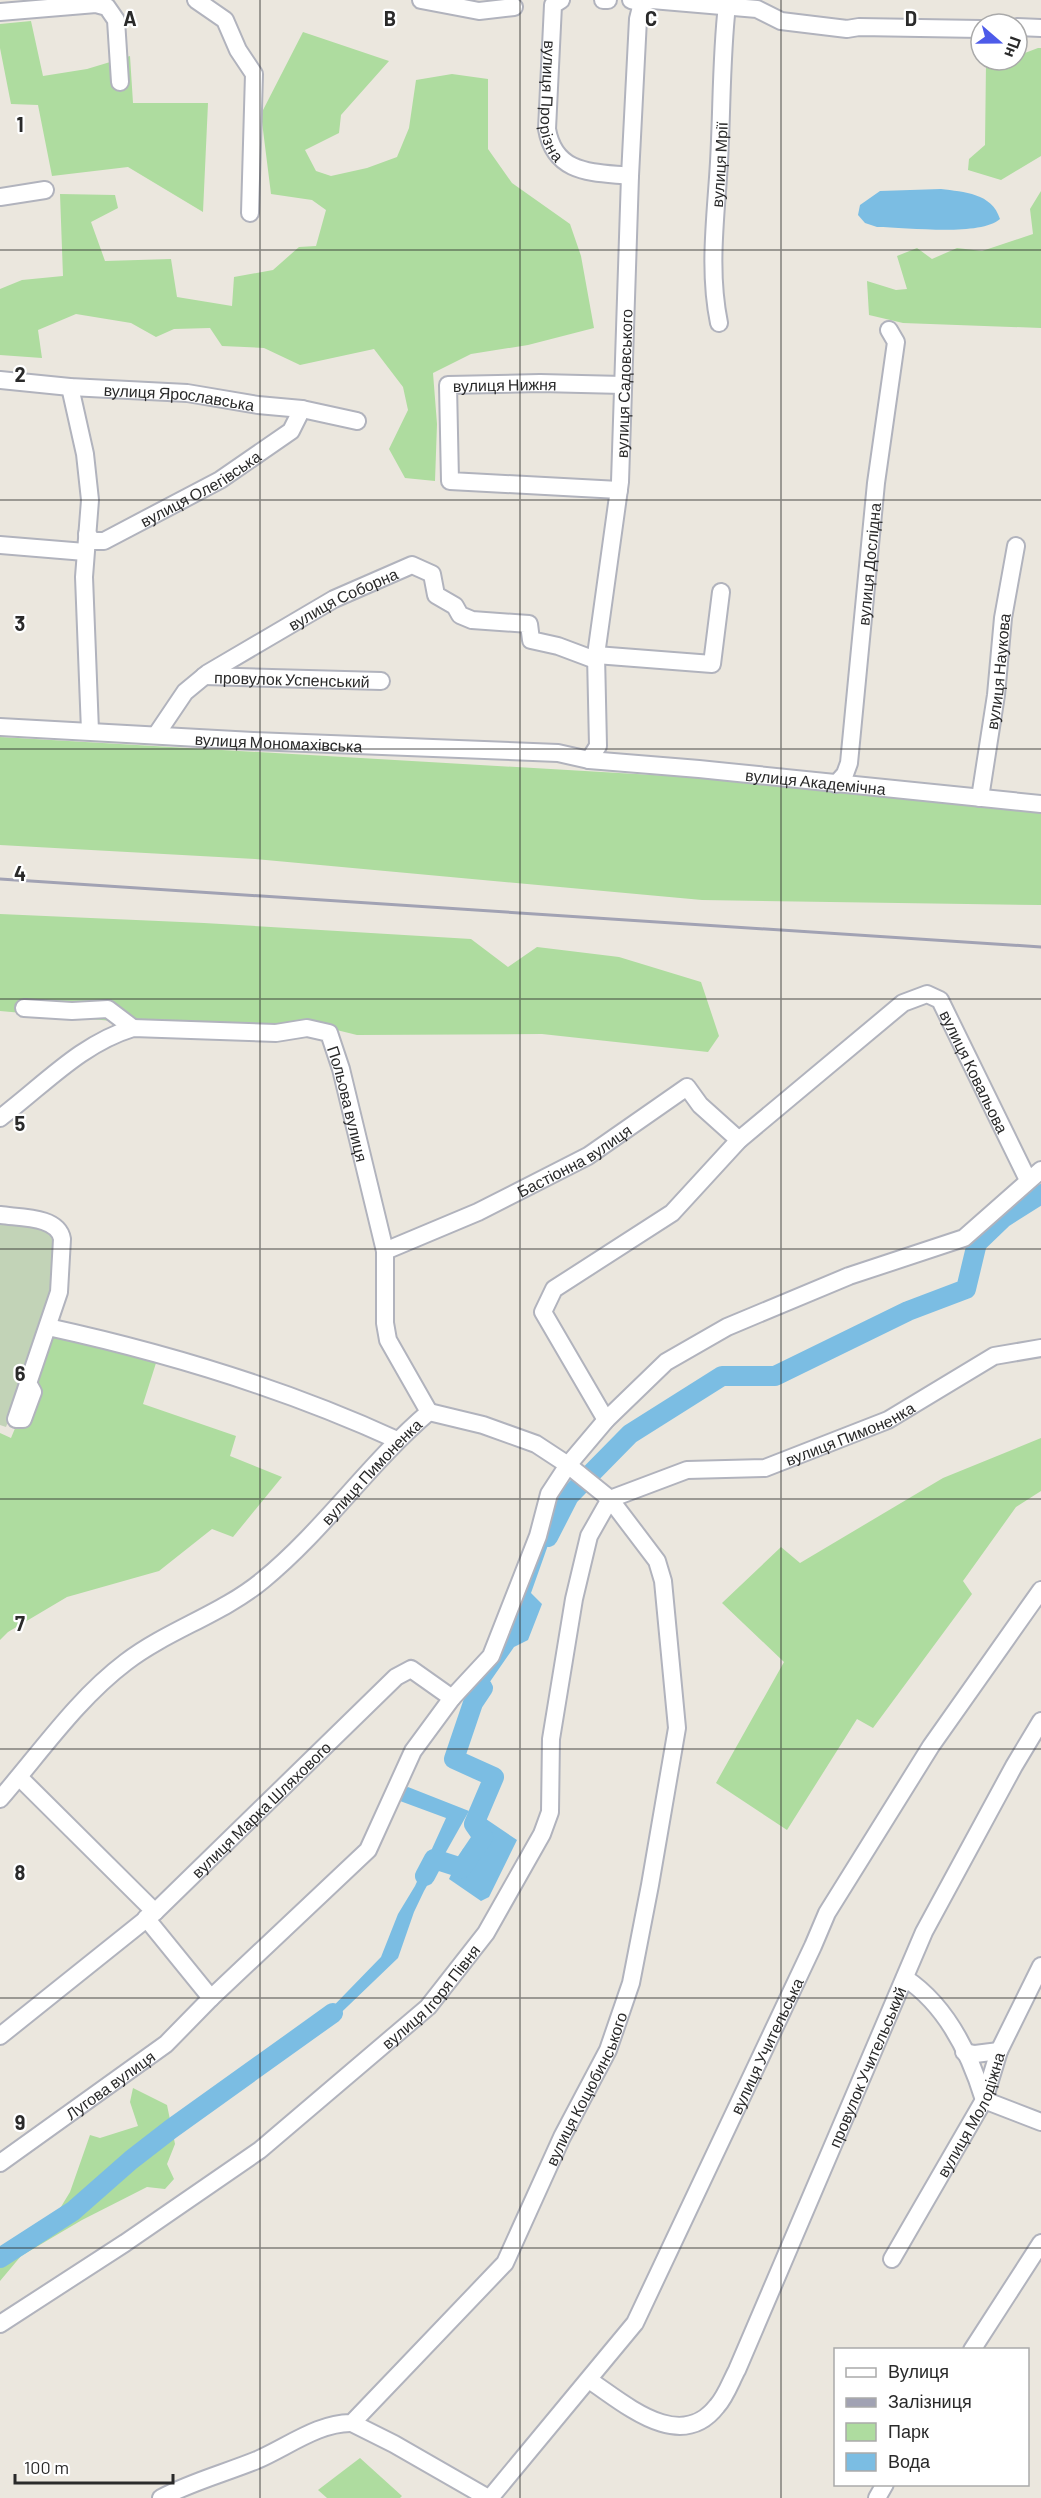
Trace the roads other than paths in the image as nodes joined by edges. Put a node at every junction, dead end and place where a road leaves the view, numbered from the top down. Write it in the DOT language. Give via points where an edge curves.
graph roads {
  1 [pos="196,0"];
  2 [pos="421,0"];
  3 [pos="603,0"];
  4 [pos="608,0"];
  5 [pos="557,2"];
  6 [pos="636,2"];
  7 [pos="757,4"];
  8 [pos="727,5"];
  9 [pos="514,7"];
  10 [pos="0,12"];
  11 [pos="969,29"];
  12 [pos="120,82"];
  13 [pos="630,176"];
  14 [pos="45,190"];
  15 [pos="0,197"];
  16 [pos="250,213"];
  17 [pos="719,323"];
  18 [pos="892,336"];
  19 [pos="0,380"];
  20 [pos="623,385"];
  21 [pos="70,387"];
  22 [pos="302,409"];
  23 [pos="357,421"];
  24 [pos="619,490"];
  25 [pos="87,534"];
  26 [pos="0,545"];
  27 [pos="1016,546"];
  28 [pos="86,552"];
  29 [pos="721,592"];
  30 [pos="597,655"];
  31 [pos="204,676"];
  32 [pos="381,681"];
  33 [pos="0,728"];
  34 [pos="90,731"];
  35 [pos="156,735"];
  36 [pos="598,740"];
  37 [pos="589,760"];
  38 [pos="618,762"];
  39 [pos="847,769"];
  40 [pos="836,783"];
  41 [pos="855,786"];
  42 [pos="980,798"];
  43 [pos="1041,804"];
  44 [pos="24,1008"];
  45 [pos="133,1028"];
  46 [pos="0,1118"];
  47 [pos="739,1140"];
  48 [pos="1035,1175"];
  49 [pos="0,1215"];
  50 [pos="385,1251"];
  51 [pos="48,1327"];
  52 [pos="1041,1348"];
  53 [pos="28,1383"];
  54 [pos="429,1412"];
  55 [pos="606,1420"];
  56 [pos="397,1440"];
  57 [pos="569,1467"];
  58 [pos="610,1499"];
  59 [pos="1041,1590"];
  60 [pos="452,1698"];
  61 [pos="1041,1721"];
  62 [pos="19,1777"];
  63 [pos="0,1799"];
  64 [pos="151,1915"];
  65 [pos="1041,1966"];
  66 [pos="905,1978"];
  67 [pos="211,1998"];
  68 [pos="0,2036"];
  69 [pos="999,2051"];
  70 [pos="964,2052"];
  71 [pos="984,2100"];
  72 [pos="1041,2122"];
  73 [pos="0,2163"];
  74 [pos="1041,2243"];
  75 [pos="892,2259"];
  76 [pos="0,2324"];
  77 [pos="973,2348"];
  78 [pos="589,2380"];
  79 [pos="352,2423"];
  80 [pos="161,2498"];
  81 [pos="489,2498"];
  1 -- 16 [label="street" via="225,20 254,74"];
  2 -- 9 [label="street" via="479,11"];
  3 -- 4 [label="street"];
  5 -- 13 [label="street, вулиця Прорізна" via="549,144 562,161 579,169"];
  6 -- 8 [label="street"];
  6 -- 13 [label="street, вулиця Садовського"];
  7 -- 8 [label="street"];
  7 -- 11 [label="street" via="781,21 848,29"];
  8 -- 17 [label="street, вулиця Мрії" via="712,267"];
  10 -- 12 [label="street" via="96,4 107,7 116,20"];
  13 -- 20 [label="street, вулиця Садовського"];
  14 -- 15 [label="street"];
  18 -- 39 [label="street, вулиця Дослідна"];
  19 -- 21 [label="street, вулиця Ярославська"];
  20 -- 24 [label="street, вулиця Садовського"];
  20 -- 24 [label="street, вулиця Нижня" via="448,385 450,481"];
  21 -- 22 [label="street, вулиця Ярославська" via="187,393"];
  21 -- 25 [label="street" via="85,454 90,500"];
  22 -- 23 [label="street, вулиця Ярославська"];
  22 -- 25 [label="street, вулиця Олегівська" via="291,431 220,480 104,541 93,541"];
  24 -- 30 [label="street, вулиця Садовського"];
  25 -- 28 [label="street"];
  26 -- 28 [label="street"];
  27 -- 42 [label="street, вулиця Наукова"];
  28 -- 34 [label="street"];
  29 -- 30 [label="street" via="711,664"];
  30 -- 31 [label="street, вулиця Соборна" via="591,658 531,640 528,624 472,620 460,615 455,606 436,595 432,574 412,565 334,599"];
  30 -- 36 [label="street, вулиця Садовського"];
  31 -- 32 [label="street, провулок Успенський"];
  31 -- 35 [label="street, вулиця Соборна" via="185,692"];
  33 -- 34 [label="street, вулиця Мономахівська"];
  34 -- 35 [label="street, вулиця Мономахівська"];
  35 -- 37 [label="street, вулиця Мономахівська" via="558,753"];
  36 -- 37 [label="street, вулиця Садовського" via="596,752"];
  36 -- 38 [label="street" via="605,753"];
  37 -- 38 [label="street, вулиця Академічна"];
  38 -- 40 [label="street, вулиця Академічна"];
  39 -- 40 [label="street"];
  39 -- 41 [label="street"];
  40 -- 41 [label="street, вулиця Академічна"];
  41 -- 42 [label="street, вулиця Академічна"];
  42 -- 43 [label="street, вулиця Академічна"];
  44 -- 45 [label="street" via="108,1009"];
  45 -- 46 [label="street, Польова вулиця" via="112,1034 59,1068"];
  45 -- 50 [label="street, Польова вулиця" via="276,1033 307,1028 329,1033"];
  47 -- 48 [label="street, вулиця Ковальова" via="903,1003 927,994 940,1000"];
  47 -- 50 [label="street, Бастіонна вулиця" via="700,1105 687,1087 588,1156 478,1212"];
  47 -- 55 [label="street, вулиця Ковальова" via="672,1213 554,1289 543,1312"];
  48 -- 55 [label="street, вулиця Ковальова" via="964,1238 849,1276 728,1327 666,1362"];
  49 -- 51 [label="street" via="50,1223 61,1232 62,1283"];
  50 -- 54 [label="street, Польова вулиця" via="388,1340"];
  51 -- 53 [label="street"];
  51 -- 56 [label="street" via="151,1352 253,1383 342,1414"];
  52 -- 58 [label="street, вулиця Пимоненка" via="994,1356 888,1420 765,1468 687,1470"];
  54 -- 56 [label="street, вулиця Пимоненка"];
  54 -- 57 [label="street, вулиця Пимоненка" via="483,1425 536,1444"];
  55 -- 57 [label="street, вулиця Ковальова"];
  56 -- 62 [label="street, вулиця Пимоненка" via="304,1544 261,1582 128,1660 100,1684"];
  57 -- 58 [label="street, вулиця Пимоненка"];
  57 -- 60 [label="street" via="549,1494 538,1536 491,1656"];
  58 -- 76 [label="street, вулиця Ігоря Півня" via="589,1536 573,1599 551,1739 550,1812 542,1834 486,1934 428,2007 260,2150"];
  58 -- 79 [label="street, вулиця Коцюбинського" via="657,1561 663,1581 676,1704 674,1749 631,1983 608,2050 562,2137 505,2263"];
  59 -- 78 [label="street, вулиця Учительська" via="931,1746 826,1913 635,2323"];
  60 -- 64 [label="street, вулиця Марка Шляхового" via="411,1669 396,1677"];
  60 -- 67 [label="street, Лугова вулиця" via="413,1750 368,1850"];
  61 -- 66 [label="street, провулок Учительський" via="924,1932"];
  62 -- 63 [label="street, вулиця Пимоненка"];
  62 -- 64 [label="street"];
  64 -- 67 [label="street"];
  64 -- 68 [label="street, вулиця Марка Шляхового"];
  65 -- 69 [label="street, вулиця Молодіжна"];
  66 -- 70 [label="street" via="938,2006"];
  66 -- 78 [label="street, провулок Учительський" via="737,2370 717,2406 705,2418 680,2427 665,2425"];
  67 -- 73 [label="street, Лугова вулиця" via="166,2044"];
  69 -- 70 [label="street"];
  69 -- 71 [label="street, вулиця Молодіжна"];
  70 -- 71 [label="street"];
  71 -- 72 [label="street"];
  71 -- 75 [label="street, вулиця Молодіжна"];
  74 -- 77 [label="street"];
  78 -- 81 [label="street, вулиця Учительська"];
  79 -- 80 [label="street" via="336,2423 255,2461"];
  79 -- 81 [label="street"];
}
